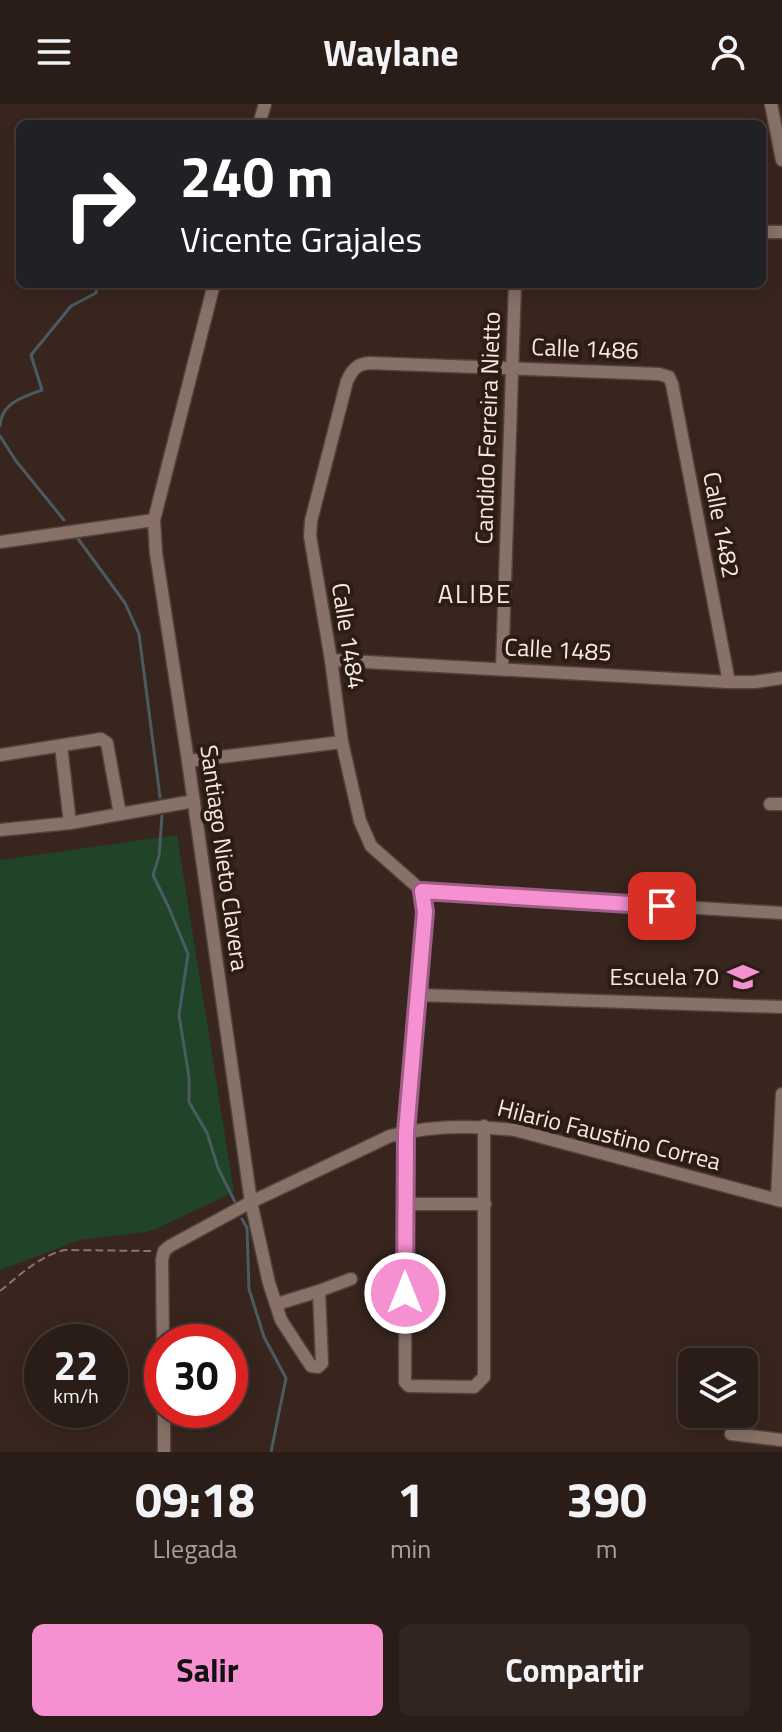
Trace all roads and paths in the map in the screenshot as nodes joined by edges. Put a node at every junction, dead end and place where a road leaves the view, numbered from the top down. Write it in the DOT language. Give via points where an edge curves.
graph roads {
  1 [pos="771,104"];
  2 [pos="782,160"];
  3 [pos="213,288"];
  4 [pos="515,288"];
  5 [pos="355,367"];
  6 [pos="512,368"];
  7 [pos="669,377"];
  8 [pos="154,520"];
  9 [pos="0,542"];
  10 [pos="331,660"];
  11 [pos="502,669"];
  12 [pos="782,678"];
  13 [pos="729,682"];
  14 [pos="342,742"];
  15 [pos="61,746"];
  16 [pos="0,755"];
  17 [pos="188,761"];
  18 [pos="194,801"];
  19 [pos="120,814"];
  20 [pos="70,823"];
  21 [pos="0,830"];
  22 [pos="422,891"];
  23 [pos="782,913"];
  24 [pos="418,995"];
  25 [pos="782,1007"];
  26 [pos="782,1094"];
  27 [pos="484,1126"];
  28 [pos="406,1132"];
  29 [pos="779,1200"];
  30 [pos="251,1202"];
  31 [pos="405,1204"];
  32 [pos="485,1204"];
  33 [pos="164,1251"];
  34 [pos="351,1279"];
  35 [pos="0,1291"];
  36 [pos="319,1291"];
  37 [pos="277,1304"];
  38 [pos="163,1324"];
  39 [pos="164,1428"];
  40 [pos="731,1434"];
  41 [pos="782,1440"];
  42 [pos="164,1452"];
  1 -- 2 [label="street"];
  3 -- 8 [label="street, Santiago Nieto Clavera"];
  4 -- 6 [label="street, Candido Ferreira Nietto"];
  5 -- 6 [label="street, Calle 1486" via="369,363"];
  5 -- 10 [label="street, Calle 1484" via="311,521"];
  6 -- 7 [label="street, Calle 1486"];
  6 -- 11 [label="street, Candido Ferreira Nietto"];
  7 -- 13 [label="street, Calle 1482"];
  8 -- 9 [label="street"];
  8 -- 17 [label="street, Santiago Nieto Clavera"];
  10 -- 11 [label="street, Calle 1485"];
  10 -- 14 [label="street, Calle 1484"];
  11 -- 13 [label="street, Calle 1485"];
  12 -- 13 [label="street, Calle 1485"];
  14 -- 17 [label="street"];
  14 -- 22 [label="street, Calle 1484" via="365,836"];
  15 -- 16 [label="street"];
  15 -- 19 [label="street" via="101,739 107,743"];
  15 -- 20 [label="street"];
  17 -- 18 [label="street, Santiago Nieto Clavera"];
  18 -- 19 [label="street"];
  18 -- 30 [label="street, Santiago Nieto Clavera"];
  19 -- 20 [label="street"];
  20 -- 21 [label="street"];
  22 -- 23 [label="street"];
  22 -- 24 [label="street"];
  24 -- 25 [label="street"];
  24 -- 28 [label="street"];
  26 -- 29 [label="street"];
  27 -- 28 [label="street, Hilario Faustino Correa"];
  27 -- 29 [label="street, Hilario Faustino Correa"];
  27 -- 32 [label="street"];
  28 -- 30 [label="street, Hilario Faustino Correa"];
  28 -- 31 [label="street"];
  30 -- 33 [label="street, Hilario Faustino Correa"];
  30 -- 37 [label="street, Santiago Nieto Clavera"];
  31 -- 32 [label="street"];
  31 -- 32 [label="street" via="405,1382 414,1387 474,1387 484,1377"];
  33 -- 35 [label="path" via="64,1250 44,1257"];
  33 -- 38 [label="street"];
  34 -- 36 [label="street"];
  36 -- 37 [label="street"];
  36 -- 37 [label="street, Santiago Nieto Clavera" via="318,1367 311,1366 281,1320"];
  39 -- 42 [label="street"];
  40 -- 41 [label="street"];
}
